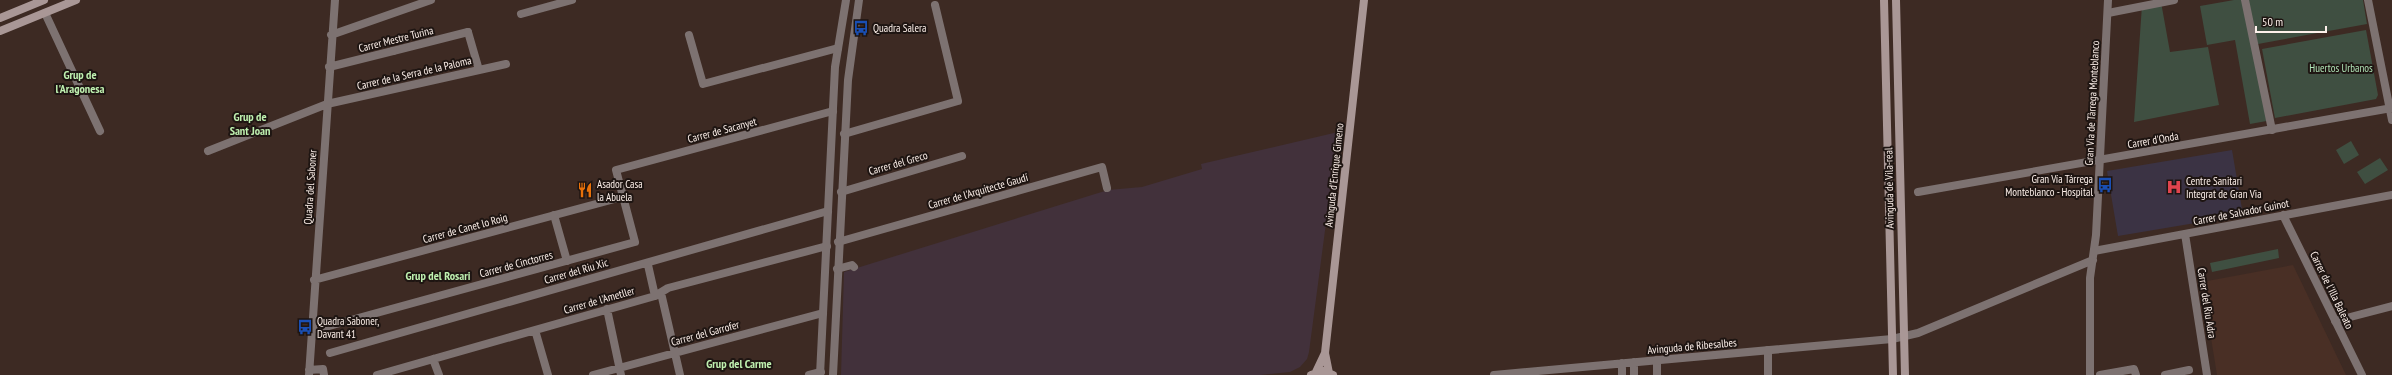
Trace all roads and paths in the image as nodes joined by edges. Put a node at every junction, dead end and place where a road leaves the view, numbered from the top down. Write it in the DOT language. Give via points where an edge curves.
graph roads {
  1 [pos="44,0"];
  2 [pos="76,0"];
  3 [pos="335,0"];
  4 [pos="431,0"];
  5 [pos="572,0"];
  6 [pos="846,0"];
  7 [pos="859,0"];
  8 [pos="1364,0"];
  9 [pos="1884,0"];
  10 [pos="1896,0"];
  11 [pos="2108,0"];
  12 [pos="2174,0"];
  13 [pos="2245,0"];
  14 [pos="2368,0"];
  15 [pos="2149,2"];
  16 [pos="935,5"];
  17 [pos="45,13"];
  18 [pos="2108,13"];
  19 [pos="521,14"];
  20 [pos="0,18"];
  21 [pos="0,31"];
  22 [pos="331,35"];
  23 [pos="689,35"];
  24 [pos="838,48"];
  25 [pos="852,48"];
  26 [pos="506,64"];
  27 [pos="329,67"];
  28 [pos="835,67"];
  29 [pos="849,68"];
  30 [pos="479,70"];
  31 [pos="327,104"];
  32 [pos="2391,109"];
  33 [pos="833,111"];
  34 [pos="2392,120"];
  35 [pos="2272,130"];
  36 [pos="100,131"];
  37 [pos="844,134"];
  38 [pos="832,137"];
  39 [pos="208,150"];
  40 [pos="962,156"];
  41 [pos="2100,161"];
  42 [pos="1107,188"];
  43 [pos="841,192"];
  44 [pos="1918,192"];
  45 [pos="829,193"];
  46 [pos="2392,195"];
  47 [pos="622,197"];
  48 [pos="828,211"];
  49 [pos="554,215"];
  50 [pos="2283,216"];
  51 [pos="2185,234"];
  52 [pos="838,242"];
  53 [pos="827,246"];
  54 [pos="2094,251"];
  55 [pos="2093,260"];
  56 [pos="567,261"];
  57 [pos="648,265"];
  58 [pos="854,267"];
  59 [pos="837,270"];
  60 [pos="314,280"];
  61 [pos="658,294"];
  62 [pos="2392,306"];
  63 [pos="607,309"];
  64 [pos="824,313"];
  65 [pos="835,315"];
  66 [pos="2335,321"];
  67 [pos="535,330"];
  68 [pos="311,332"];
  69 [pos="1904,337"];
  70 [pos="1892,339"];
  71 [pos="1768,350"];
  72 [pos="675,352"];
  73 [pos="330,353"];
  74 [pos="1325,353"];
  75 [pos="434,359"];
  76 [pos="1657,360"];
  77 [pos="1634,362"];
  78 [pos="1622,363"];
  79 [pos="2189,370"];
  80 [pos="620,371"];
  81 [pos="309,372"];
  82 [pos="821,374"];
  83 [pos="1314,374"];
  84 [pos="1331,374"];
  85 [pos="324,375"];
  86 [pos="377,375"];
  87 [pos="439,375"];
  88 [pos="548,375"];
  89 [pos="593,375"];
  90 [pos="680,375"];
  91 [pos="809,375"];
  92 [pos="833,375"];
  93 [pos="1494,375"];
  94 [pos="1622,375"];
  95 [pos="1634,375"];
  96 [pos="1657,375"];
  97 [pos="1768,375"];
  98 [pos="1893,375"];
  99 [pos="1905,375"];
  100 [pos="2090,375"];
  101 [pos="2100,375"];
  102 [pos="2136,375"];
  103 [pos="2165,375"];
  104 [pos="2207,375"];
  105 [pos="2362,375"];
  1 -- 20 [label="main road"];
  2 -- 17 [label="main road"];
  3 -- 22 [label="street, Quadra del Saboner"];
  4 -- 22 [label="street"];
  5 -- 19 [label="street"];
  6 -- 24 [label="street"];
  7 -- 25 [label="street"];
  8 -- 74 [label="main road, Avinguda d'Enrique Gimeno"];
  9 -- 70 [label="main road, Avinguda de Vila-real"];
  10 -- 69 [label="main road, Avinguda de Vila-real"];
  11 -- 18 [label="street, Gran Via de Tàrrega Monteblanco"];
  12 -- 15 [label="street"];
  13 -- 35 [label="street"];
  14 -- 32 [label="street"];
  15 -- 18 [label="street"];
  16 -- 37 [label="street" via="958,101"];
  17 -- 21 [label="main road"];
  17 -- 36 [label="street"];
  18 -- 41 [label="street, Gran Via de Tàrrega Monteblanco"];
  22 -- 27 [label="street, Quadra del Saboner"];
  23 -- 24 [label="street" via="703,84"];
  24 -- 25 [label="street"];
  24 -- 28 [label="street"];
  25 -- 29 [label="street"];
  26 -- 30 [label="street, Carrer de la Serra de la Paloma"];
  27 -- 30 [label="street, Carrer Mestre Turina" via="468,32"];
  27 -- 31 [label="street, Quadra del Saboner"];
  28 -- 29 [label="street"];
  28 -- 33 [label="street"];
  29 -- 37 [label="street"];
  30 -- 31 [label="street, Carrer de la Serra de la Paloma"];
  31 -- 39 [label="street, Carrer de la Serra de la Paloma"];
  31 -- 60 [label="street, Quadra del Saboner"];
  32 -- 34 [label="street"];
  32 -- 35 [label="street, Carrer d'Onda"];
  33 -- 38 [label="street"];
  33 -- 47 [label="street, Carrer de Sacanyet" via="616,170"];
  35 -- 41 [label="street, Carrer d'Onda"];
  37 -- 38 [label="street"];
  37 -- 43 [label="street"];
  38 -- 45 [label="street"];
  40 -- 43 [label="street, Carrer del Greco"];
  41 -- 44 [label="street, Carrer d'Onda"];
  41 -- 54 [label="street, Gran Via de Tàrrega Monteblanco"];
  42 -- 52 [label="street, Carrer de l'Arquitecte Gaudí" via="1102,167"];
  43 -- 45 [label="street, Carrer del Greco"];
  43 -- 52 [label="street"];
  45 -- 48 [label="street"];
  46 -- 50 [label="street, Carrer de Salvador Guinot"];
  47 -- 49 [label="street, Carrer de Canet lo Roig"];
  47 -- 56 [label="street, Carrer de Cinctorres" via="635,242"];
  48 -- 53 [label="street"];
  48 -- 73 [label="street, Carrer del Riu Xic"];
  49 -- 56 [label="street"];
  49 -- 60 [label="street, Carrer de Canet lo Roig"];
  50 -- 51 [label="street, Carrer de Salvador Guinot"];
  50 -- 66 [label="street, Carrer de l'Illa Baleato"];
  51 -- 54 [label="street, Carrer de Salvador Guinot"];
  51 -- 104 [label="street, Carrer del Riu Adra"];
  52 -- 53 [label="street, Carrer de l'Ametller"];
  52 -- 59 [label="street"];
  53 -- 61 [label="street, Carrer de l'Ametller" via="668,288"];
  53 -- 64 [label="street"];
  54 -- 55 [label="street, Gran Via de Tàrrega Monteblanco"];
  55 -- 69 [label="street"];
  55 -- 100 [label="street, Gran Via de Tàrrega Monteblanco" via="2090,278"];
  56 -- 68 [label="street, Carrer de Cinctorres"];
  57 -- 61 [label="street"];
  58 -- 59 [label="street"];
  59 -- 65 [label="street"];
  60 -- 68 [label="street, Quadra del Saboner"];
  61 -- 63 [label="street, Carrer de l'Ametller"];
  61 -- 72 [label="street"];
  62 -- 66 [label="street"];
  63 -- 67 [label="street, Carrer de l'Ametller"];
  63 -- 80 [label="street"];
  64 -- 65 [label="street"];
  64 -- 72 [label="street, Carrer del Garrofer"];
  64 -- 82 [label="street"];
  65 -- 92 [label="street"];
  66 -- 105 [label="street, Carrer de l'Illa Baleato"];
  67 -- 75 [label="street, Carrer de l'Ametller"];
  67 -- 88 [label="street"];
  68 -- 81 [label="street, Quadra del Saboner"];
  69 -- 70 [label="street"];
  69 -- 99 [label="main road, Avinguda de Vila-real"];
  70 -- 71 [label="street, Avinguda de Ribesalbes"];
  70 -- 98 [label="main road, Avinguda de Vila-real"];
  71 -- 76 [label="street, Avinguda de Ribesalbes"];
  71 -- 97 [label="street"];
  72 -- 80 [label="street, Carrer del Garrofer"];
  72 -- 90 [label="street"];
  74 -- 83 [label="main road, Avinguda d'Enrique Gimeno"];
  74 -- 84 [label="main road, Avinguda d'Enrique Gimeno"];
  75 -- 86 [label="street, Carrer de l'Ametller"];
  75 -- 87 [label="street"];
  76 -- 77 [label="street, Avinguda de Ribesalbes"];
  76 -- 96 [label="street"];
  77 -- 78 [label="street, Avinguda de Ribesalbes"];
  77 -- 95 [label="street"];
  78 -- 93 [label="street, Avinguda de Ribesalbes"];
  78 -- 94 [label="street"];
  79 -- 103 [label="street"];
  80 -- 89 [label="street, Carrer del Garrofer"];
  81 -- 85 [label="street" via="323,370"];
  82 -- 91 [label="street"];
  83 -- 84 [label="main road"];
  101 -- 102 [label="street" via="2134,368"];
}
